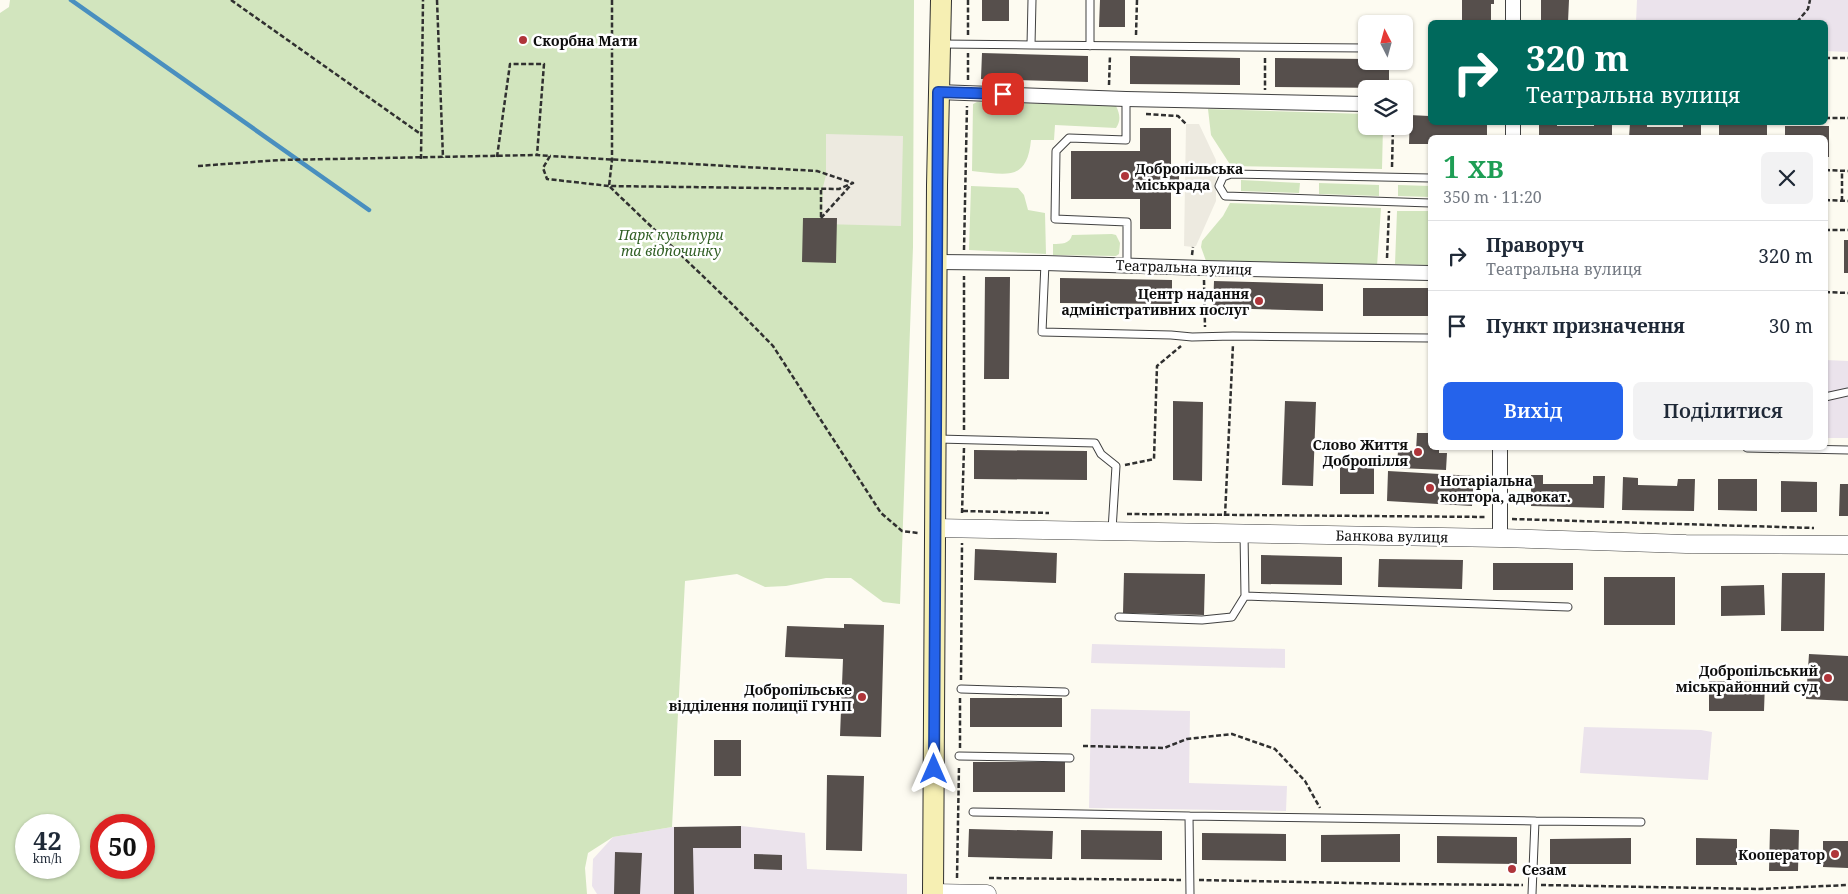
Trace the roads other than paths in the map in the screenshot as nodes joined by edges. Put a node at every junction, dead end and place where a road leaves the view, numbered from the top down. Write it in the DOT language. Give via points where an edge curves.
graph roads {
  1 [pos="941,0"];
  2 [pos="1032,0"];
  3 [pos="1090,0"];
  4 [pos="1513,0"];
  5 [pos="1513,20"];
  6 [pos="940,44"];
  7 [pos="1031,45"];
  8 [pos="1090,46"];
  9 [pos="1358,48"];
  10 [pos="938,92"];
  11 [pos="1126,99"];
  12 [pos="1358,104"];
  13 [pos="1428,178"];
  14 [pos="1428,204"];
  15 [pos="937,262"];
  16 [pos="1045,263"];
  17 [pos="1127,266"];
  18 [pos="1428,273"];
  19 [pos="1428,338"];
  20 [pos="1848,392"];
  21 [pos="1828,396"];
  22 [pos="935,439"];
  23 [pos="1500,450"];
  24 [pos="1828,450"];
  25 [pos="1848,450"];
  26 [pos="1112,522"];
  27 [pos="935,531"];
  28 [pos="1244,533"];
  29 [pos="1500,538"];
  30 [pos="1848,545"];
  31 [pos="1245,596"];
  32 [pos="1568,606"];
  33 [pos="1119,617"];
  34 [pos="961,689"];
  35 [pos="1065,692"];
  36 [pos="959,756"];
  37 [pos="1070,758"];
  38 [pos="973,812"];
  39 [pos="1189,816"];
  40 [pos="1535,821"];
  41 [pos="1641,822"];
  42 [pos="986,886"];
  43 [pos="933,894"];
  44 [pos="1190,894"];
  45 [pos="1532,894"];
  1 -- 6 [label="main road"];
  2 -- 7 [label="lane"];
  3 -- 8 [label="lane"];
  4 -- 5 [label="street"];
  6 -- 7 [label="lane"];
  6 -- 10 [label="main road"];
  7 -- 8 [label="lane"];
  8 -- 9 [label="lane"];
  10 -- 11 [label="street"];
  10 -- 15 [label="main road"];
  11 -- 12 [label="street"];
  11 -- 17 [label="lane" via="1126,140 1069,138 1056,152 1055,219 1127,222"];
  13 -- 14 [label="lane" via="1231,174 1223,177 1219,186 1225,196"];
  15 -- 16 [label="street, Театральна вулиця"];
  15 -- 22 [label="main road"];
  16 -- 17 [label="street, Театральна вулиця"];
  16 -- 19 [label="lane" via="1042,332 1192,338"];
  17 -- 18 [label="street, Театральна вулиця"];
  20 -- 21 [label="lane"];
  22 -- 26 [label="lane" via="1095,443 1101,454 1116,466"];
  22 -- 27 [label="main road"];
  23 -- 29 [label="street"];
  24 -- 25 [label="lane"];
  26 -- 27 [label="street, Банкова вулиця"];
  26 -- 28 [label="street, Банкова вулиця" via="1224,524"];
  27 -- 43 [label="main road"];
  28 -- 29 [label="street, Банкова вулиця"];
  28 -- 31 [label="lane"];
  29 -- 30 [label="street, Банкова вулиця"];
  31 -- 32 [label="lane"];
  31 -- 33 [label="lane" via="1232,617 1218,620"];
  34 -- 35 [label="lane"];
  36 -- 37 [label="lane"];
  38 -- 39 [label="lane"];
  39 -- 40 [label="lane"];
  39 -- 44 [label="lane"];
  40 -- 41 [label="lane"];
  40 -- 45 [label="lane"];
  42 -- 43 [label="street"];
}
